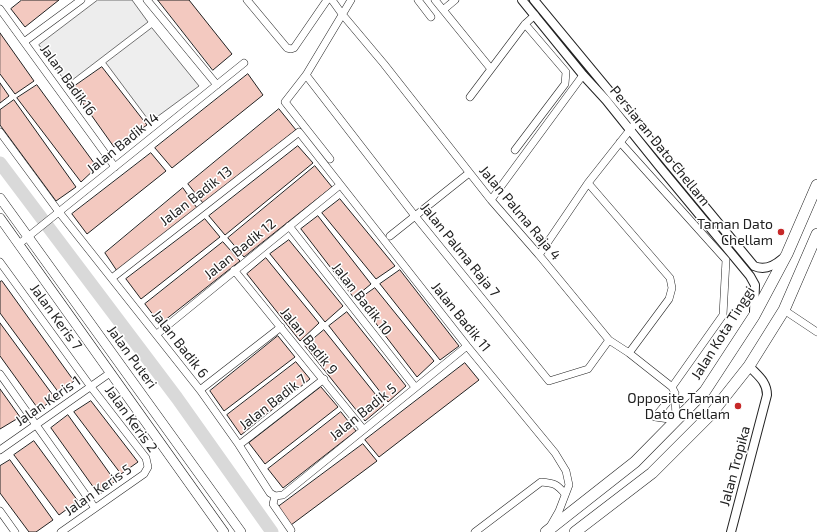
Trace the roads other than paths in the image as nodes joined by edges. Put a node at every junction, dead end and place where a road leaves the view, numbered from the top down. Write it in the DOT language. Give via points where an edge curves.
graph roads {
  1 [pos="81,0"];
  2 [pos="147,0"];
  3 [pos="247,0"];
  4 [pos="327,0"];
  5 [pos="332,0"];
  6 [pos="351,0"];
  7 [pos="418,0"];
  8 [pos="435,0"];
  9 [pos="455,0"];
  10 [pos="522,0"];
  11 [pos="534,0"];
  12 [pos="0,9"];
  13 [pos="443,10"];
  14 [pos="342,14"];
  15 [pos="535,15"];
  16 [pos="431,17"];
  17 [pos="525,24"];
  18 [pos="24,42"];
  19 [pos="244,63"];
  20 [pos="491,69"];
  21 [pos="306,75"];
  22 [pos="583,75"];
  23 [pos="217,85"];
  24 [pos="470,97"];
  25 [pos="636,122"];
  26 [pos="629,129"];
  27 [pos="0,132"];
  28 [pos="295,135"];
  29 [pos="620,142"];
  30 [pos="515,150"];
  31 [pos="330,158"];
  32 [pos="115,167"];
  33 [pos="469,173"];
  34 [pos="588,183"];
  35 [pos="340,185"];
  36 [pos="817,185"];
  37 [pos="0,198"];
  38 [pos="491,200"];
  39 [pos="56,214"];
  40 [pos="415,216"];
  41 [pos="0,218"];
  42 [pos="289,226"];
  43 [pos="30,234"];
  44 [pos="817,234"];
  45 [pos="390,236"];
  46 [pos="19,244"];
  47 [pos="787,254"];
  48 [pos="539,255"];
  49 [pos="0,262"];
  50 [pos="234,270"];
  51 [pos="112,278"];
  52 [pos="784,310"];
  53 [pos="754,316"];
  54 [pos="281,327"];
  55 [pos="817,332"];
  56 [pos="156,334"];
  57 [pos="609,340"];
  58 [pos="467,346"];
  59 [pos="629,353"];
  60 [pos="749,366"];
  61 [pos="110,373"];
  62 [pos="0,374"];
  63 [pos="324,379"];
  64 [pos="91,387"];
  65 [pos="415,387"];
  66 [pos="200,390"];
  67 [pos="673,390"];
  68 [pos="676,420"];
  69 [pos="36,425"];
  70 [pos="363,429"];
  71 [pos="170,433"];
  72 [pos="160,440"];
  73 [pos="239,445"];
  74 [pos="0,450"];
  75 [pos="148,467"];
  76 [pos="565,494"];
  77 [pos="275,496"];
  78 [pos="95,508"];
  79 [pos="0,511"];
  80 [pos="291,530"];
  81 [pos="547,531"];
  82 [pos="14,532"];
  83 [pos="61,532"];
  84 [pos="224,532"];
  85 [pos="241,532"];
  86 [pos="475,532"];
  87 [pos="575,532"];
  88 [pos="731,532"];
  1 -- 18 [label="street"];
  2 -- 23 [label="street"];
  3 -- 4 [label="street" via="291,50"];
  5 -- 14 [label="street, Jalan Palma Raja 4"];
  6 -- 14 [label="street"];
  7 -- 16 [label="street"];
  8 -- 13 [label="street"];
  9 -- 13 [label="street"];
  10 -- 15 [label="street, Persiaran Dato Chellam"];
  11 -- 25 [label="street, Persiaran Dato Chellam"];
  12 -- 18 [label="street, Jalan Badik16"];
  13 -- 20 [label="street"];
  14 -- 21 [label="street"];
  14 -- 33 [label="street, Jalan Palma Raja 4"];
  15 -- 17 [label="street"];
  15 -- 22 [label="street, Persiaran Dato Chellam"];
  17 -- 20 [label="street"];
  17 -- 30 [label="street" via="566,72 565,84"];
  18 -- 32 [label="street, Jalan Badik16"];
  19 -- 23 [label="street, Jalan Badik 14"];
  20 -- 24 [label="street"];
  21 -- 31 [label="street" via="285,102"];
  21 -- 40 [label="street, Jalan Palma Raja 7"];
  22 -- 26 [label="street, Persiaran Dato Chellam"];
  22 -- 38 [label="street"];
  23 -- 32 [label="street, Jalan Badik 14"];
  25 -- 26 [label="street"];
  25 -- 47 [label="street, Persiaran Dato Chellam" via="754,266 760,269 774,266"];
  26 -- 29 [label="street"];
  26 -- 53 [label="street, Persiaran Dato Chellam" via="750,276 755,285"];
  27 -- 39 [label="street, Jalan Badik 6"];
  28 -- 35 [label="street, Jalan Badik 11" via="299,132"];
  28 -- 51 [label="street, Jalan Badik 13"];
  29 -- 34 [label="street"];
  29 -- 67 [label="street" via="726,260 723,315"];
  32 -- 39 [label="street, Jalan Badik 14"];
  33 -- 38 [label="street, Jalan Palma Raja 4"];
  33 -- 40 [label="street"];
  34 -- 48 [label="street"];
  34 -- 59 [label="street" via="670,278 672,288 668,299"];
  35 -- 42 [label="street, Jalan Badik 12"];
  35 -- 58 [label="street, Jalan Badik 11"];
  36 -- 47 [label="highway, Jalan Kota Tinggi"];
  37 -- 43 [label="main road, Jalan Puteri"];
  38 -- 48 [label="street, Jalan Palma Raja 4"];
  39 -- 43 [label="street, Jalan Badik 14"];
  39 -- 51 [label="street, Jalan Badik 6"];
  40 -- 45 [label="street"];
  40 -- 57 [label="street, Jalan Palma Raja 7" via="549,381 588,368"];
  41 -- 46 [label="main road, Jalan Puteri"];
  42 -- 50 [label="street, Jalan Badik 12"];
  42 -- 65 [label="street, Jalan Badik 10"];
  43 -- 46 [label="street, Jalan Badik 14"];
  43 -- 71 [label="main road, Jalan Puteri"];
  44 -- 52 [label="highway"];
  46 -- 61 [label="main road, Jalan Puteri"];
  47 -- 53 [label="highway, Jalan Kota Tinggi"];
  48 -- 57 [label="street, Jalan Palma Raja 4"];
  49 -- 64 [label="street, Jalan Keris 7"];
  50 -- 54 [label="street, Jalan Badik 9"];
  50 -- 56 [label="street, Jalan Badik 12"];
  51 -- 56 [label="street, Jalan Badik 6"];
  52 -- 55 [label="street"];
  52 -- 60 [label="highway"];
  53 -- 68 [label="highway, Jalan Kota Tinggi" via="705,391"];
  54 -- 63 [label="street, Jalan Badik 9"];
  54 -- 66 [label="street"];
  56 -- 66 [label="street, Jalan Badik 6"];
  57 -- 59 [label="street, Jalan Palma Raja 4"];
  58 -- 65 [label="street, Jalan Badik 5"];
  58 -- 76 [label="street, Jalan Badik 11" via="555,453 566,471 569,485"];
  59 -- 67 [label="street, Jalan Palma Raja 4"];
  60 -- 87 [label="highway" via="710,414 652,473"];
  60 -- 88 [label="street, Jalan Tropika" via="765,383 767,395"];
  61 -- 64 [label="street, Jalan Keris 1"];
  61 -- 72 [label="main road, Jalan Puteri"];
  62 -- 69 [label="street"];
  63 -- 70 [label="street, Jalan Badik 9"];
  63 -- 73 [label="street, Jalan Badik 7"];
  64 -- 69 [label="street, Jalan Keris 1"];
  64 -- 75 [label="street, Jalan Keris 2" via="146,458"];
  65 -- 70 [label="street, Jalan Badik 5"];
  66 -- 73 [label="street, Jalan Badik 6"];
  67 -- 68 [label="street"];
  67 -- 68 [label="street" via="654,417"];
  68 -- 81 [label="highway, Jalan Kota Tinggi" via="635,462"];
  69 -- 74 [label="street, Jalan Keris 1"];
  69 -- 78 [label="street"];
  70 -- 77 [label="street, Jalan Badik 5" via="283,495"];
  71 -- 72 [label="main road"];
  71 -- 85 [label="main road, Jalan Puteri"];
  72 -- 84 [label="main road, Jalan Puteri"];
  73 -- 77 [label="street, Jalan Badik 6" via="270,493"];
  75 -- 78 [label="street, Jalan Keris 5" via="144,474"];
  76 -- 81 [label="street, Jalan Badik 11" via="559,511"];
  76 -- 86 [label="street" via="551,482 541,482"];
  77 -- 80 [label="street" via="273,504"];
  78 -- 83 [label="street, Jalan Keris 5"];
  79 -- 82 [label="street"];
}
